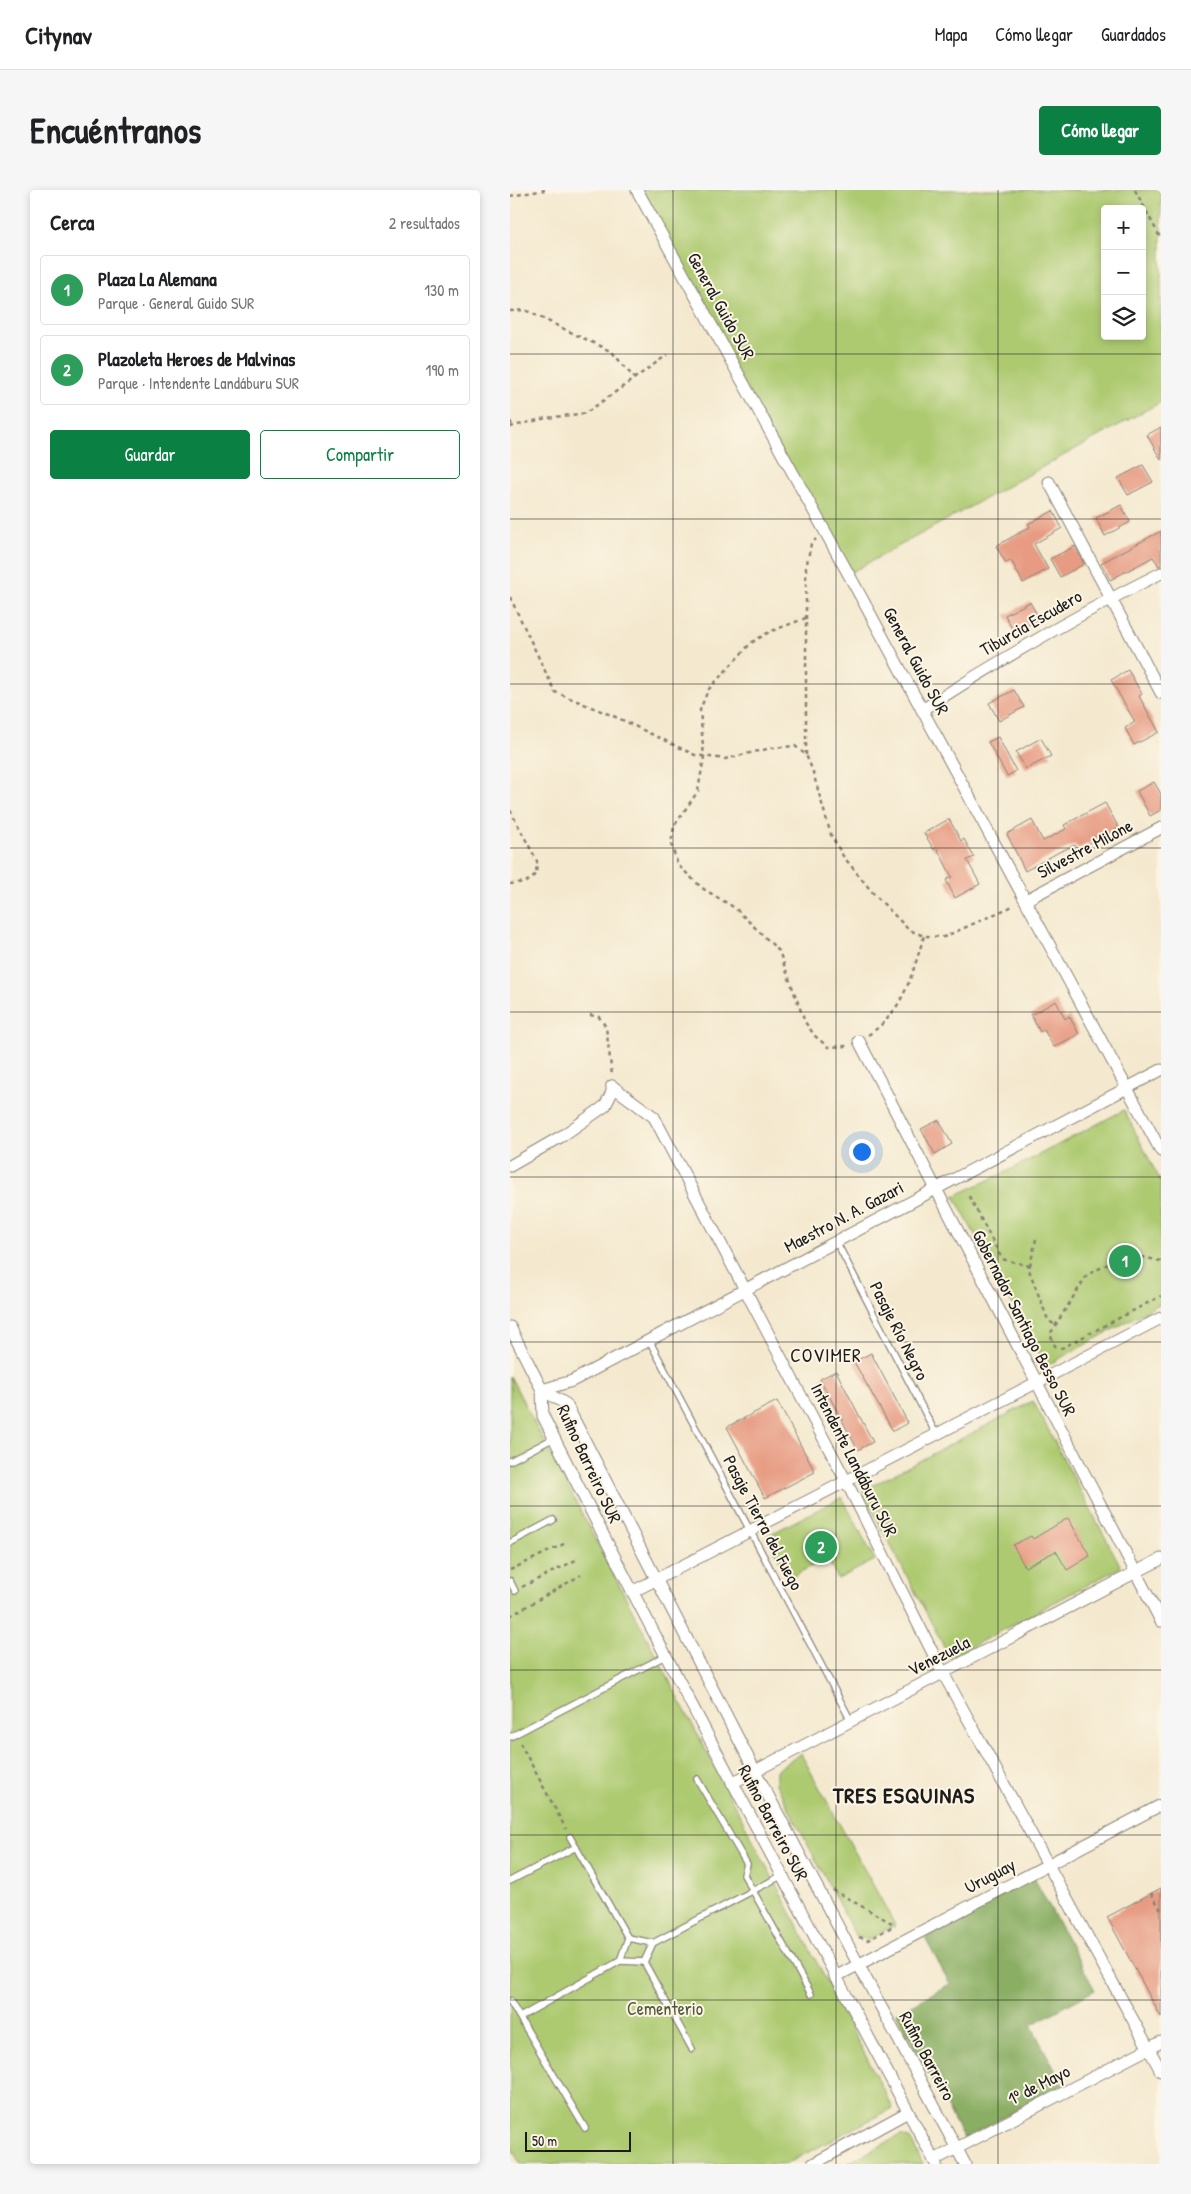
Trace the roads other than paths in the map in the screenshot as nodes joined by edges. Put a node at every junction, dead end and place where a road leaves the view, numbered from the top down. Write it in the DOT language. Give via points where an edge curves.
graph roads {
  1 [pos="636,190"];
  2 [pos="1049,482"];
  3 [pos="1161,573"];
  4 [pos="1112,597"];
  5 [pos="1161,693"];
  6 [pos="922,710"];
  7 [pos="1161,828"];
  8 [pos="1026,900"];
  9 [pos="859,1041"];
  10 [pos="1161,1070"];
  11 [pos="1127,1087"];
  12 [pos="1161,1151"];
  13 [pos="510,1166"];
  14 [pos="934,1189"];
  15 [pos="836,1241"];
  16 [pos="746,1289"];
  17 [pos="1161,1318"];
  18 [pos="510,1327"];
  19 [pos="649,1340"];
  20 [pos="1035,1383"];
  21 [pos="542,1390"];
  22 [pos="936,1434"];
  23 [pos="554,1438"];
  24 [pos="510,1461"];
  25 [pos="846,1481"];
  26 [pos="553,1520"];
  27 [pos="750,1530"];
  28 [pos="510,1543"];
  29 [pos="1161,1559"];
  30 [pos="1134,1573"];
  31 [pos="657,1579"];
  32 [pos="510,1581"];
  33 [pos="515,1591"];
  34 [pos="632,1592"];
  35 [pos="1161,1621"];
  36 [pos="665,1656"];
  37 [pos="943,1673"];
  38 [pos="851,1721"];
  39 [pos="513,1735"];
  40 [pos="755,1770"];
  41 [pos="697,1779"];
  42 [pos="732,1783"];
  43 [pos="1161,1805"];
  44 [pos="570,1837"];
  45 [pos="576,1847"];
  46 [pos="1049,1864"];
  47 [pos="781,1876"];
  48 [pos="510,1881"];
  49 [pos="753,1890"];
  50 [pos="628,1938"];
  51 [pos="653,1943"];
  52 [pos="620,1961"];
  53 [pos="644,1962"];
  54 [pos="859,1965"];
  55 [pos="835,1977"];
  56 [pos="811,1994"];
  57 [pos="510,2001"];
  58 [pos="520,2017"];
  59 [pos="1161,2042"];
  60 [pos="1149,2048"];
  61 [pos="692,2049"];
  62 [pos="1161,2071"];
  63 [pos="908,2112"];
  64 [pos="585,2128"];
  65 [pos="956,2147"];
  66 [pos="935,2162"];
  67 [pos="813,2164"];
  68 [pos="965,2164"];
  1 -- 6 [label="street, General Guido SUR"];
  2 -- 4 [label="street"];
  3 -- 4 [label="street, Tiburcia Escudero"];
  4 -- 5 [label="street"];
  4 -- 6 [label="street, Tiburcia Escudero"];
  6 -- 8 [label="street, General Guido SUR"];
  7 -- 8 [label="street, Silvestre Milone"];
  8 -- 11 [label="street, General Guido SUR"];
  9 -- 14 [label="street, Gobernador Santiago Besso SUR"];
  10 -- 11 [label="street, Maestro N. A. Gazari"];
  11 -- 12 [label="street, General Guido SUR"];
  11 -- 14 [label="street, Maestro N. A. Gazari"];
  13 -- 16 [label="street, Intendente Landáburu SUR" via="605,1106 612,1086 654,1117"];
  14 -- 15 [label="street, Maestro N. A. Gazari"];
  14 -- 20 [label="street, Gobernador Santiago Besso SUR"];
  15 -- 16 [label="street, Maestro N. A. Gazari"];
  15 -- 22 [label="lane, Pasaje Río Negro"];
  16 -- 19 [label="street, Maestro N. A. Gazari"];
  16 -- 25 [label="street, Intendente Landáburu SUR"];
  17 -- 20 [label="street"];
  18 -- 21 [label="street"];
  19 -- 21 [label="street, Maestro N. A. Gazari" via="572,1382"];
  19 -- 27 [label="lane, Pasaje Tierra del Fuego"];
  20 -- 22 [label="street"];
  20 -- 30 [label="street, Gobernador Santiago Besso SUR"];
  21 -- 23 [label="street, Rufino Barreiro SUR" via="543,1416"];
  21 -- 31 [label="street, Rufino Barreiro SUR" via="566,1404"];
  22 -- 25 [label="street"];
  23 -- 24 [label="lane"];
  23 -- 34 [label="street, Rufino Barreiro SUR"];
  25 -- 27 [label="street"];
  25 -- 37 [label="street, Intendente Landáburu SUR"];
  26 -- 28 [label="lane"];
  27 -- 31 [label="street"];
  27 -- 38 [label="lane, Pasaje Tierra del Fuego"];
  29 -- 30 [label="street, Venezuela"];
  30 -- 35 [label="street, Gobernador Santiago Besso SUR"];
  30 -- 37 [label="street, Venezuela"];
  31 -- 34 [label="street"];
  31 -- 40 [label="street, Rufino Barreiro SUR"];
  32 -- 33 [label="lane"];
  34 -- 36 [label="street, Rufino Barreiro SUR"];
  36 -- 39 [label="lane"];
  36 -- 42 [label="street, Rufino Barreiro SUR"];
  37 -- 38 [label="street, Venezuela"];
  37 -- 46 [label="street, Intendente Landáburu SUR"];
  38 -- 40 [label="street, Venezuela"];
  40 -- 42 [label="street, Venezuela"];
  40 -- 54 [label="street, Rufino Barreiro SUR"];
  41 -- 49 [label="lane" via="747,1864 744,1874"];
  42 -- 47 [label="street, Rufino Barreiro SUR"];
  43 -- 46 [label="street, Uruguay"];
  44 -- 45 [label="lane"];
  45 -- 48 [label="lane"];
  45 -- 50 [label="lane"];
  46 -- 54 [label="street, Uruguay"];
  46 -- 60 [label="street, Intendente Landáburu SUR"];
  47 -- 49 [label="lane"];
  47 -- 55 [label="street, Rufino Barreiro SUR"];
  49 -- 51 [label="lane"];
  49 -- 56 [label="lane"];
  50 -- 51 [label="lane"];
  50 -- 52 [label="lane"];
  51 -- 53 [label="lane"];
  52 -- 53 [label="lane"];
  52 -- 58 [label="lane"];
  53 -- 61 [label="lane"];
  54 -- 55 [label="street, Uruguay"];
  54 -- 65 [label="street, Rufino Barreiro"];
  55 -- 63 [label="street"];
  57 -- 58 [label="lane"];
  58 -- 64 [label="lane"];
  59 -- 60 [label="street, 1º de Mayo"];
  60 -- 62 [label="street, Intendente Landáburu SUR"];
  60 -- 65 [label="street, 1º de Mayo"];
  63 -- 66 [label="street"];
  63 -- 67 [label="street"];
  65 -- 66 [label="street, 1º de Mayo"];
  65 -- 68 [label="street, Rufino Barreiro"];
}
